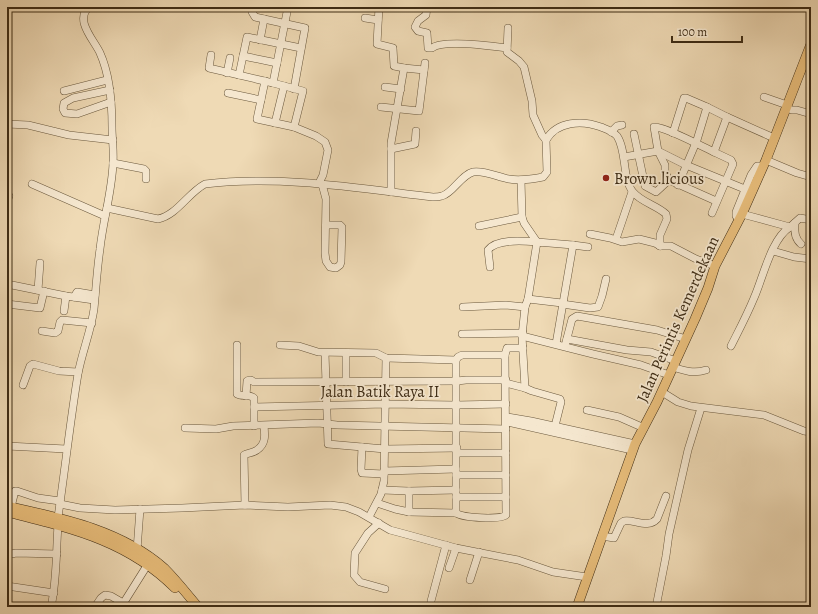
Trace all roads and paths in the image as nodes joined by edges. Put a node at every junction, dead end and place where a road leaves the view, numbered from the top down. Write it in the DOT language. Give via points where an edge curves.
graph roads {
  1 [pos="89,7"];
  2 [pos="254,7"];
  3 [pos="288,7"];
  4 [pos="379,7"];
  5 [pos="427,7"];
  6 [pos="365,18"];
  7 [pos="264,19"];
  8 [pos="378,20"];
  9 [pos="285,24"];
  10 [pos="508,28"];
  11 [pos="260,40"];
  12 [pos="811,44"];
  13 [pos="281,45"];
  14 [pos="301,48"];
  15 [pos="507,48"];
  16 [pos="211,55"];
  17 [pos="243,56"];
  18 [pos="230,58"];
  19 [pos="277,63"];
  20 [pos="404,68"];
  21 [pos="228,72"];
  22 [pos="240,75"];
  23 [pos="107,80"];
  24 [pos="265,81"];
  25 [pos="273,83"];
  26 [pos="284,86"];
  27 [pos="385,87"];
  28 [pos="294,89"];
  29 [pos="401,89"];
  30 [pos="110,90"];
  31 [pos="64,91"];
  32 [pos="228,93"];
  33 [pos="764,97"];
  34 [pos="261,100"];
  35 [pos="111,102"];
  36 [pos="381,107"];
  37 [pos="786,107"];
  38 [pos="707,108"];
  39 [pos="397,109"];
  40 [pos="811,114"];
  41 [pos="727,117"];
  42 [pos="275,123"];
  43 [pos="7,124"];
  44 [pos="622,125"];
  45 [pos="294,127"];
  46 [pos="416,131"];
  47 [pos="611,132"];
  48 [pos="673,133"];
  49 [pos="634,134"];
  50 [pos="774,138"];
  51 [pos="113,140"];
  52 [pos="546,140"];
  53 [pos="695,144"];
  54 [pos="391,149"];
  55 [pos="658,151"];
  56 [pos="714,152"];
  57 [pos="638,155"];
  58 [pos="624,157"];
  59 [pos="669,157"];
  60 [pos="113,162"];
  61 [pos="764,163"];
  62 [pos="665,166"];
  63 [pos="686,166"];
  64 [pos="811,177"];
  65 [pos="146,179"];
  66 [pos="521,180"];
  67 [pos="669,180"];
  68 [pos="725,182"];
  69 [pos="32,184"];
  70 [pos="321,184"];
  71 [pos="678,185"];
  72 [pos="749,191"];
  73 [pos="391,192"];
  74 [pos="632,192"];
  75 [pos="716,201"];
  76 [pos="107,208"];
  77 [pos="712,213"];
  78 [pos="104,216"];
  79 [pos="522,217"];
  80 [pos="740,217"];
  81 [pos="811,220"];
  82 [pos="326,225"];
  83 [pos="792,225"];
  84 [pos="479,226"];
  85 [pos="590,234"];
  86 [pos="616,240"];
  87 [pos="538,242"];
  88 [pos="801,244"];
  89 [pos="573,245"];
  90 [pos="588,246"];
  91 [pos="660,246"];
  92 [pos="773,251"];
  93 [pos="811,259"];
  94 [pos="40,263"];
  95 [pos="715,266"];
  96 [pos="490,267"];
  97 [pos="7,270"];
  98 [pos="7,278"];
  99 [pos="606,279"];
  100 [pos="7,284"];
  101 [pos="41,290"];
  102 [pos="66,296"];
  103 [pos="95,297"];
  104 [pos="528,299"];
  105 [pos="562,303"];
  106 [pos="7,304"];
  107 [pos="463,307"];
  108 [pos="525,307"];
  109 [pos="64,311"];
  110 [pos="92,323"];
  111 [pos="42,331"];
  112 [pos="462,334"];
  113 [pos="523,335"];
  114 [pos="567,339"];
  115 [pos="686,339"];
  116 [pos="556,344"];
  117 [pos="237,345"];
  118 [pos="280,345"];
  119 [pos="565,346"];
  120 [pos="731,346"];
  121 [pos="523,348"];
  122 [pos="325,352"];
  123 [pos="346,353"];
  124 [pos="505,355"];
  125 [pos="386,358"];
  126 [pos="456,360"];
  127 [pos="673,368"];
  128 [pos="706,370"];
  129 [pos="78,372"];
  130 [pos="386,381"];
  131 [pos="457,381"];
  132 [pos="506,381"];
  133 [pos="326,382"];
  134 [pos="346,382"];
  135 [pos="23,385"];
  136 [pos="526,388"];
  137 [pos="662,392"];
  138 [pos="246,396"];
  139 [pos="386,404"];
  140 [pos="506,404"];
  141 [pos="327,405"];
  142 [pos="456,405"];
  143 [pos="254,407"];
  144 [pos="701,408"];
  145 [pos="587,410"];
  146 [pos="506,423"];
  147 [pos="327,424"];
  148 [pos="254,426"];
  149 [pos="264,426"];
  150 [pos="385,426"];
  151 [pos="456,427"];
  152 [pos="185,428"];
  153 [pos="644,428"];
  154 [pos="554,429"];
  155 [pos="811,432"];
  156 [pos="7,446"];
  157 [pos="362,447"];
  158 [pos="634,447"];
  159 [pos="66,449"];
  160 [pos="385,449"];
  161 [pos="457,451"];
  162 [pos="506,453"];
  163 [pos="456,472"];
  164 [pos="384,473"];
  165 [pos="506,475"];
  166 [pos="382,490"];
  167 [pos="409,491"];
  168 [pos="456,494"];
  169 [pos="666,496"];
  170 [pos="506,497"];
  171 [pos="60,503"];
  172 [pos="377,503"];
  173 [pos="245,505"];
  174 [pos="8,508"];
  175 [pos="140,509"];
  176 [pos="409,512"];
  177 [pos="456,513"];
  178 [pos="369,517"];
  179 [pos="58,521"];
  180 [pos="379,523"];
  181 [pos="79,527"];
  182 [pos="602,536"];
  183 [pos="446,545"];
  184 [pos="456,548"];
  185 [pos="137,550"];
  186 [pos="479,552"];
  187 [pos="58,554"];
  188 [pos="7,556"];
  189 [pos="148,564"];
  190 [pos="449,568"];
  191 [pos="587,577"];
  192 [pos="470,580"];
  193 [pos="7,586"];
  194 [pos="385,589"];
  195 [pos="54,593"];
  196 [pos="431,602"];
  197 [pos="125,606"];
  198 [pos="51,607"];
  199 [pos="95,607"];
  200 [pos="192,607"];
  201 [pos="198,607"];
  202 [pos="577,607"];
  203 [pos="656,607"];
  1 -- 23 [label="street" via="84,16 85,26 100,53"];
  2 -- 7 [label="street" via="252,12 255,17"];
  3 -- 9 [label="street"];
  4 -- 8 [label="street"];
  5 -- 15 [label="street" via="426,15 415,27 418,31 427,33 428,48 446,44"];
  6 -- 8 [label="street"];
  7 -- 9 [label="street"];
  7 -- 11 [label="street"];
  8 -- 20 [label="street" via="377,44 393,48 394,66"];
  9 -- 13 [label="street"];
  9 -- 14 [label="street" via="305,28"];
  10 -- 15 [label="street"];
  11 -- 13 [label="street"];
  11 -- 17 [label="street" via="247,37"];
  12 -- 37 [label="main road, Jalan Perintis Kemerdekaan"];
  13 -- 14 [label="street"];
  13 -- 19 [label="street"];
  14 -- 28 [label="street"];
  15 -- 52 [label="street" via="507,52 524,67 533,115"];
  16 -- 21 [label="street" via="209,68"];
  17 -- 19 [label="street"];
  17 -- 22 [label="street"];
  18 -- 21 [label="street"];
  19 -- 25 [label="street"];
  20 -- 29 [label="street"];
  20 -- 39 [label="street" via="424,66 419,111"];
  21 -- 22 [label="street"];
  22 -- 24 [label="street"];
  23 -- 30 [label="street"];
  23 -- 31 [label="street"];
  24 -- 25 [label="street"];
  24 -- 34 [label="street"];
  25 -- 26 [label="street"];
  26 -- 28 [label="street"];
  26 -- 42 [label="street"];
  27 -- 29 [label="street"];
  28 -- 45 [label="street" via="303,92"];
  29 -- 39 [label="street"];
  30 -- 35 [label="street"];
  30 -- 35 [label="street" via="73,98 64,103 63,109 65,113 77,114"];
  32 -- 34 [label="street"];
  33 -- 37 [label="street"];
  34 -- 42 [label="street" via="257,119"];
  35 -- 51 [label="street"];
  36 -- 39 [label="street"];
  37 -- 40 [label="street"];
  37 -- 50 [label="main road, Jalan Perintis Kemerdekaan"];
  38 -- 41 [label="street"];
  38 -- 48 [label="street" via="684,98"];
  38 -- 53 [label="street"];
  39 -- 54 [label="street"];
  41 -- 50 [label="street"];
  41 -- 56 [label="street"];
  42 -- 45 [label="street"];
  43 -- 51 [label="street" via="28,125 69,135"];
  44 -- 47 [label="street"];
  45 -- 70 [label="street" via="325,142 328,150"];
  46 -- 54 [label="street" via="414,144"];
  47 -- 52 [label="street" via="596,125 576,122 552,132"];
  47 -- 58 [label="street" via="616,136"];
  48 -- 53 [label="street"];
  48 -- 55 [label="street" via="654,127"];
  49 -- 57 [label="street"];
  50 -- 61 [label="main road, Jalan Perintis Kemerdekaan"];
  51 -- 60 [label="street"];
  52 -- 66 [label="street" via="546,176"];
  53 -- 56 [label="street"];
  53 -- 63 [label="street"];
  54 -- 73 [label="street"];
  55 -- 57 [label="street"];
  55 -- 59 [label="street"];
  55 -- 62 [label="street"];
  56 -- 68 [label="street" via="733,162"];
  57 -- 58 [label="street"];
  57 -- 67 [label="street" via="644,185 647,188 658,192"];
  58 -- 74 [label="street"];
  59 -- 62 [label="street"];
  59 -- 63 [label="street"];
  60 -- 65 [label="street" via="144,168"];
  60 -- 76 [label="street"];
  61 -- 64 [label="street"];
  61 -- 72 [label="main road, Jalan Perintis Kemerdekaan"];
  62 -- 67 [label="street"];
  63 -- 68 [label="street"];
  63 -- 71 [label="street"];
  66 -- 73 [label="street" via="475,172 468,174 442,197"];
  66 -- 79 [label="street"];
  67 -- 71 [label="street"];
  68 -- 72 [label="street"];
  68 -- 75 [label="street"];
  69 -- 78 [label="street"];
  70 -- 73 [label="street"];
  70 -- 76 [label="street" via="268,180 205,184 198,187 164,218 158,219"];
  70 -- 82 [label="street" via="326,199"];
  71 -- 75 [label="street"];
  72 -- 80 [label="main road, Jalan Perintis Kemerdekaan"];
  74 -- 86 [label="street"];
  74 -- 91 [label="street" via="667,216 660,235"];
  75 -- 77 [label="street"];
  76 -- 78 [label="street"];
  78 -- 103 [label="street"];
  79 -- 84 [label="street"];
  79 -- 87 [label="street" via="524,224"];
  80 -- 83 [label="street"];
  80 -- 95 [label="main road, Jalan Perintis Kemerdekaan"];
  81 -- 83 [label="street" via="800,218"];
  82 -- 82 [label="street" via="326,261 330,267 336,268 341,262 342,227"];
  83 -- 88 [label="street"];
  83 -- 92 [label="street" via="783,232"];
  85 -- 86 [label="street"];
  86 -- 91 [label="street" via="623,242 639,239"];
  87 -- 89 [label="street"];
  87 -- 96 [label="street" via="512,241 492,246 488,250"];
  87 -- 104 [label="street"];
  89 -- 90 [label="street"];
  89 -- 105 [label="street"];
  91 -- 95 [label="street" via="671,246"];
  92 -- 93 [label="street"];
  92 -- 120 [label="street"];
  94 -- 101 [label="street"];
  95 -- 115 [label="main road, Jalan Perintis Kemerdekaan"];
  97 -- 98 [label="street"];
  99 -- 105 [label="street" via="598,307"];
  100 -- 101 [label="street"];
  101 -- 102 [label="street"];
  101 -- 106 [label="street" via="40,308"];
  102 -- 103 [label="street"];
  102 -- 109 [label="street"];
  103 -- 110 [label="street"];
  104 -- 105 [label="street"];
  104 -- 108 [label="street"];
  105 -- 116 [label="street"];
  107 -- 108 [label="street"];
  108 -- 113 [label="street"];
  110 -- 111 [label="street" via="62,320 55,333"];
  110 -- 129 [label="street"];
  112 -- 113 [label="street"];
  113 -- 116 [label="street"];
  113 -- 121 [label="street"];
  114 -- 115 [label="street" via="572,319 577,316 657,330"];
  114 -- 119 [label="street"];
  114 -- 127 [label="street" via="651,352"];
  115 -- 127 [label="main road, Jalan Perintis Kemerdekaan"];
  116 -- 119 [label="street"];
  117 -- 138 [label="street" via="236,391 238,395"];
  118 -- 122 [label="street"];
  119 -- 127 [label="street" via="641,365"];
  121 -- 124 [label="street" via="508,348"];
  121 -- 136 [label="street"];
  122 -- 123 [label="street"];
  122 -- 133 [label="street"];
  123 -- 125 [label="street" via="376,353"];
  123 -- 134 [label="street"];
  124 -- 126 [label="street" via="462,355"];
  124 -- 132 [label="street"];
  125 -- 126 [label="street"];
  125 -- 130 [label="street"];
  126 -- 131 [label="street"];
  127 -- 128 [label="street" via="691,373"];
  127 -- 137 [label="main road, Jalan Perintis Kemerdekaan"];
  129 -- 135 [label="street" via="59,371 33,364"];
  129 -- 159 [label="street"];
  130 -- 131 [label="street"];
  130 -- 134 [label="street"];
  130 -- 139 [label="street"];
  131 -- 132 [label="street"];
  131 -- 142 [label="street"];
  132 -- 136 [label="street"];
  132 -- 140 [label="street"];
  133 -- 134 [label="street"];
  133 -- 138 [label="street" via="249,380"];
  133 -- 141 [label="street"];
  136 -- 154 [label="street" via="560,399 562,402"];
  137 -- 144 [label="street" via="678,402"];
  137 -- 153 [label="main road, Jalan Perintis Kemerdekaan"];
  138 -- 143 [label="street" via="253,397"];
  139 -- 141 [label="street, Jalan Batik Raya II"];
  139 -- 142 [label="street, Jalan Batik Raya II"];
  139 -- 150 [label="street"];
  140 -- 142 [label="street, Jalan Batik Raya II"];
  140 -- 146 [label="street"];
  141 -- 143 [label="street, Jalan Batik Raya II"];
  141 -- 147 [label="street"];
  142 -- 151 [label="street"];
  143 -- 148 [label="street"];
  144 -- 155 [label="street" via="764,414"];
  144 -- 203 [label="street" via="670,526"];
  145 -- 153 [label="street" via="619,417"];
  146 -- 151 [label="street"];
  146 -- 154 [label="street" via="531,424"];
  146 -- 162 [label="street"];
  147 -- 149 [label="street"];
  147 -- 150 [label="street"];
  147 -- 157 [label="street" via="328,444"];
  148 -- 149 [label="street"];
  148 -- 152 [label="street"];
  149 -- 173 [label="street" via="263,443 257,450 244,455"];
  150 -- 151 [label="street"];
  150 -- 160 [label="street"];
  151 -- 161 [label="street"];
  153 -- 158 [label="main road, Jalan Perintis Kemerdekaan"];
  154 -- 158 [label="street"];
  156 -- 159 [label="street"];
  157 -- 160 [label="street"];
  157 -- 164 [label="street" via="362,473"];
  158 -- 182 [label="main road, Jalan Perintis Kemerdekaan"];
  159 -- 171 [label="street"];
  160 -- 161 [label="street"];
  160 -- 164 [label="street"];
  161 -- 162 [label="street"];
  161 -- 163 [label="street"];
  162 -- 165 [label="street"];
  163 -- 164 [label="street"];
  163 -- 165 [label="street"];
  163 -- 168 [label="street"];
  164 -- 166 [label="street"];
  165 -- 170 [label="street"];
  166 -- 167 [label="street"];
  166 -- 172 [label="street"];
  167 -- 168 [label="street"];
  167 -- 176 [label="street"];
  168 -- 170 [label="street"];
  168 -- 177 [label="street"];
  169 -- 182 [label="street" via="654,522 647,524 626,520 614,538"];
  170 -- 177 [label="street" via="506,515 503,517 461,516"];
  171 -- 174 [label="street" via="15,491"];
  171 -- 175 [label="street" via="80,508"];
  171 -- 179 [label="street"];
  172 -- 176 [label="street"];
  172 -- 178 [label="street"];
  173 -- 175 [label="street"];
  173 -- 178 [label="street" via="330,505 346,507"];
  174 -- 179 [label="main road"];
  175 -- 185 [label="street"];
  176 -- 177 [label="street"];
  178 -- 180 [label="street"];
  179 -- 181 [label="main road"];
  179 -- 187 [label="street"];
  180 -- 183 [label="street" via="390,530"];
  180 -- 194 [label="street" via="368,533 355,553 354,575 360,582"];
  181 -- 185 [label="main road" via="97,529"];
  181 -- 189 [label="main road"];
  182 -- 191 [label="main road, Jalan Perintis Kemerdekaan"];
  183 -- 184 [label="street"];
  183 -- 196 [label="street"];
  184 -- 186 [label="street"];
  184 -- 190 [label="street"];
  185 -- 201 [label="main road" via="162,567"];
  186 -- 191 [label="street" via="518,560 553,572"];
  186 -- 192 [label="street"];
  187 -- 188 [label="street" via="16,553"];
  187 -- 195 [label="street"];
  189 -- 197 [label="street"];
  189 -- 200 [label="main road"];
  191 -- 202 [label="main road, Jalan Perintis Kemerdekaan"];
  193 -- 195 [label="street"];
  195 -- 198 [label="street"];
  197 -- 199 [label="street" via="111,596 105,595"];
}
